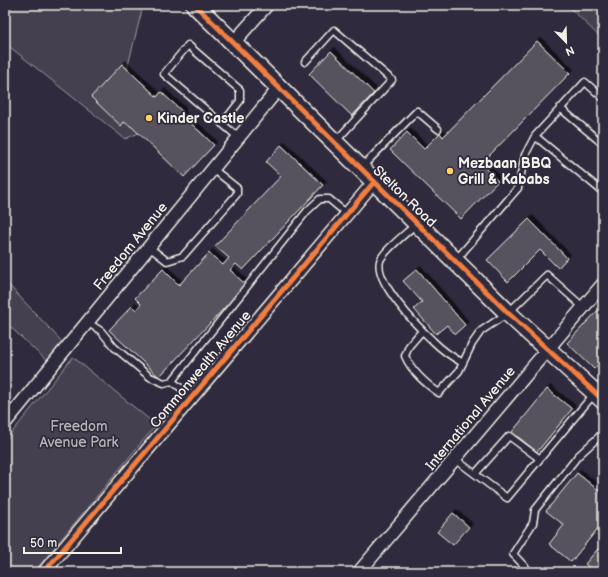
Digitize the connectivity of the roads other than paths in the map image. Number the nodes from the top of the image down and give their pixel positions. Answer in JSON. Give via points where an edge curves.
{"nodes":[{"id":1,"x":195,"y":5,"type":"edge"},
{"id":2,"x":267,"y":5,"type":"edge"},
{"id":3,"x":233,"y":43,"type":"junction"},
{"id":4,"x":305,"y":62,"type":"dead end"},
{"id":5,"x":279,"y":88,"type":"junction"},
{"id":6,"x":603,"y":98,"type":"edge"},
{"id":7,"x":560,"y":108,"type":"junction"},
{"id":8,"x":222,"y":124,"type":"junction"},
{"id":9,"x":438,"y":129,"type":"dead end"},
{"id":10,"x":535,"y":136,"type":"junction"},
{"id":11,"x":239,"y":138,"type":"junction"},
{"id":12,"x":334,"y":143,"type":"junction"},
{"id":13,"x":603,"y":144,"type":"edge"},
{"id":14,"x":213,"y":168,"type":"junction"},
{"id":15,"x":360,"y":168,"type":"junction"},
{"id":16,"x":374,"y":182,"type":"junction"},
{"id":17,"x":603,"y":192,"type":"edge"},
{"id":18,"x":347,"y":214,"type":"junction"},
{"id":19,"x":416,"y":224,"type":"junction"},
{"id":20,"x":149,"y":247,"type":"junction"},
{"id":21,"x":455,"y":261,"type":"junction"},
{"id":22,"x":603,"y":284,"type":"edge"},
{"id":23,"x":583,"y":307,"type":"junction"},
{"id":24,"x":508,"y":314,"type":"junction"},
{"id":25,"x":88,"y":322,"type":"junction"},
{"id":26,"x":422,"y":331,"type":"junction"},
{"id":27,"x":547,"y":350,"type":"junction"},
{"id":28,"x":463,"y":363,"type":"junction"},
{"id":29,"x":172,"y":381,"type":"junction"},
{"id":30,"x":599,"y":396,"type":"edge"},
{"id":31,"x":192,"y":397,"type":"junction"},
{"id":32,"x":5,"y":423,"type":"edge"},
{"id":33,"x":603,"y":433,"type":"edge"},
{"id":34,"x":540,"y":458,"type":"junction"},
{"id":35,"x":455,"y":459,"type":"junction"},
{"id":36,"x":476,"y":474,"type":"junction"},
{"id":37,"x":44,"y":572,"type":"edge"},
{"id":38,"x":359,"y":572,"type":"edge"},
{"id":39,"x":530,"y":572,"type":"edge"}],
"edges":[{"from":1,"to":3,"type":"main road","name":"Stelton Road"},
{"from":2,"to":3,"type":"street"},
{"from":3,"to":5,"type":"main road","name":"Stelton Road"},
{"from":4,"to":12,"type":"lane","via":[[334,30],[392,80]]},
{"from":5,"to":11,"type":"street","name":"Freedom Avenue"},
{"from":5,"to":12,"type":"main road","name":"Stelton Road"},
{"from":6,"to":7,"type":"lane","via":[[585,82]]},
{"from":7,"to":10,"type":"lane"},
{"from":7,"to":13,"type":"lane"},
{"from":8,"to":8,"type":"lane","via":[[164,74],[188,45],[240,90],[240,101]]},
{"from":8,"to":11,"type":"lane"},
{"from":9,"to":15,"type":"lane","via":[[417,111]]},
{"from":10,"to":17,"type":"lane"},
{"from":10,"to":21,"type":"lane","via":[[525,155],[518,188]]},
{"from":11,"to":14,"type":"street","name":"Freedom Avenue"},
{"from":12,"to":15,"type":"main road","name":"Stelton Road"},
{"from":14,"to":20,"type":"street","name":"Freedom Avenue"},
{"from":14,"to":20,"type":"lane","via":[[237,188],[237,194],[183,256],[167,260]]},
{"from":15,"to":16,"type":"main road","name":"Stelton Road"},
{"from":16,"to":18,"type":"street","name":"Commonwealth Avenue"},
{"from":16,"to":19,"type":"main road","name":"Stelton Road"},
{"from":18,"to":29,"type":"lane","via":[[329,199],[320,200],[307,212]]},
{"from":18,"to":31,"type":"street","name":"Commonwealth Avenue"},
{"from":19,"to":21,"type":"main road","name":"Stelton Road"},
{"from":19,"to":26,"type":"lane","via":[[380,260],[379,271],[392,296]]},
{"from":20,"to":25,"type":"street","name":"Freedom Avenue"},
{"from":21,"to":24,"type":"main road","name":"Stelton Road"},
{"from":22,"to":23,"type":"street","name":"International Avenue"},
{"from":23,"to":24,"type":"lane","via":[[547,275]]},
{"from":23,"to":27,"type":"street","name":"International Avenue"},
{"from":24,"to":27,"type":"main road","name":"Stelton Road"},
{"from":24,"to":28,"type":"lane","via":[[481,331]]},
{"from":25,"to":29,"type":"lane","via":[[150,377],[164,383]]},
{"from":25,"to":32,"type":"street","name":"Freedom Avenue"},
{"from":26,"to":28,"type":"lane","via":[[434,343]]},
{"from":26,"to":28,"type":"lane","via":[[404,356],[409,366],[439,394]]},
{"from":27,"to":30,"type":"main road","name":"Stelton Road"},
{"from":27,"to":35,"type":"street","name":"International Avenue"},
{"from":29,"to":31,"type":"lane"},
{"from":30,"to":34,"type":"lane"},
{"from":31,"to":37,"type":"street","name":"Commonwealth Avenue"},
{"from":33,"to":39,"type":"lane","via":[[589,449],[578,456],[535,510],[533,523],[513,554]]},
{"from":34,"to":36,"type":"lane","via":[[509,436]]},
{"from":34,"to":36,"type":"lane","via":[[507,498]]},
{"from":35,"to":36,"type":"lane"},
{"from":35,"to":38,"type":"street","name":"International Avenue"}]}
